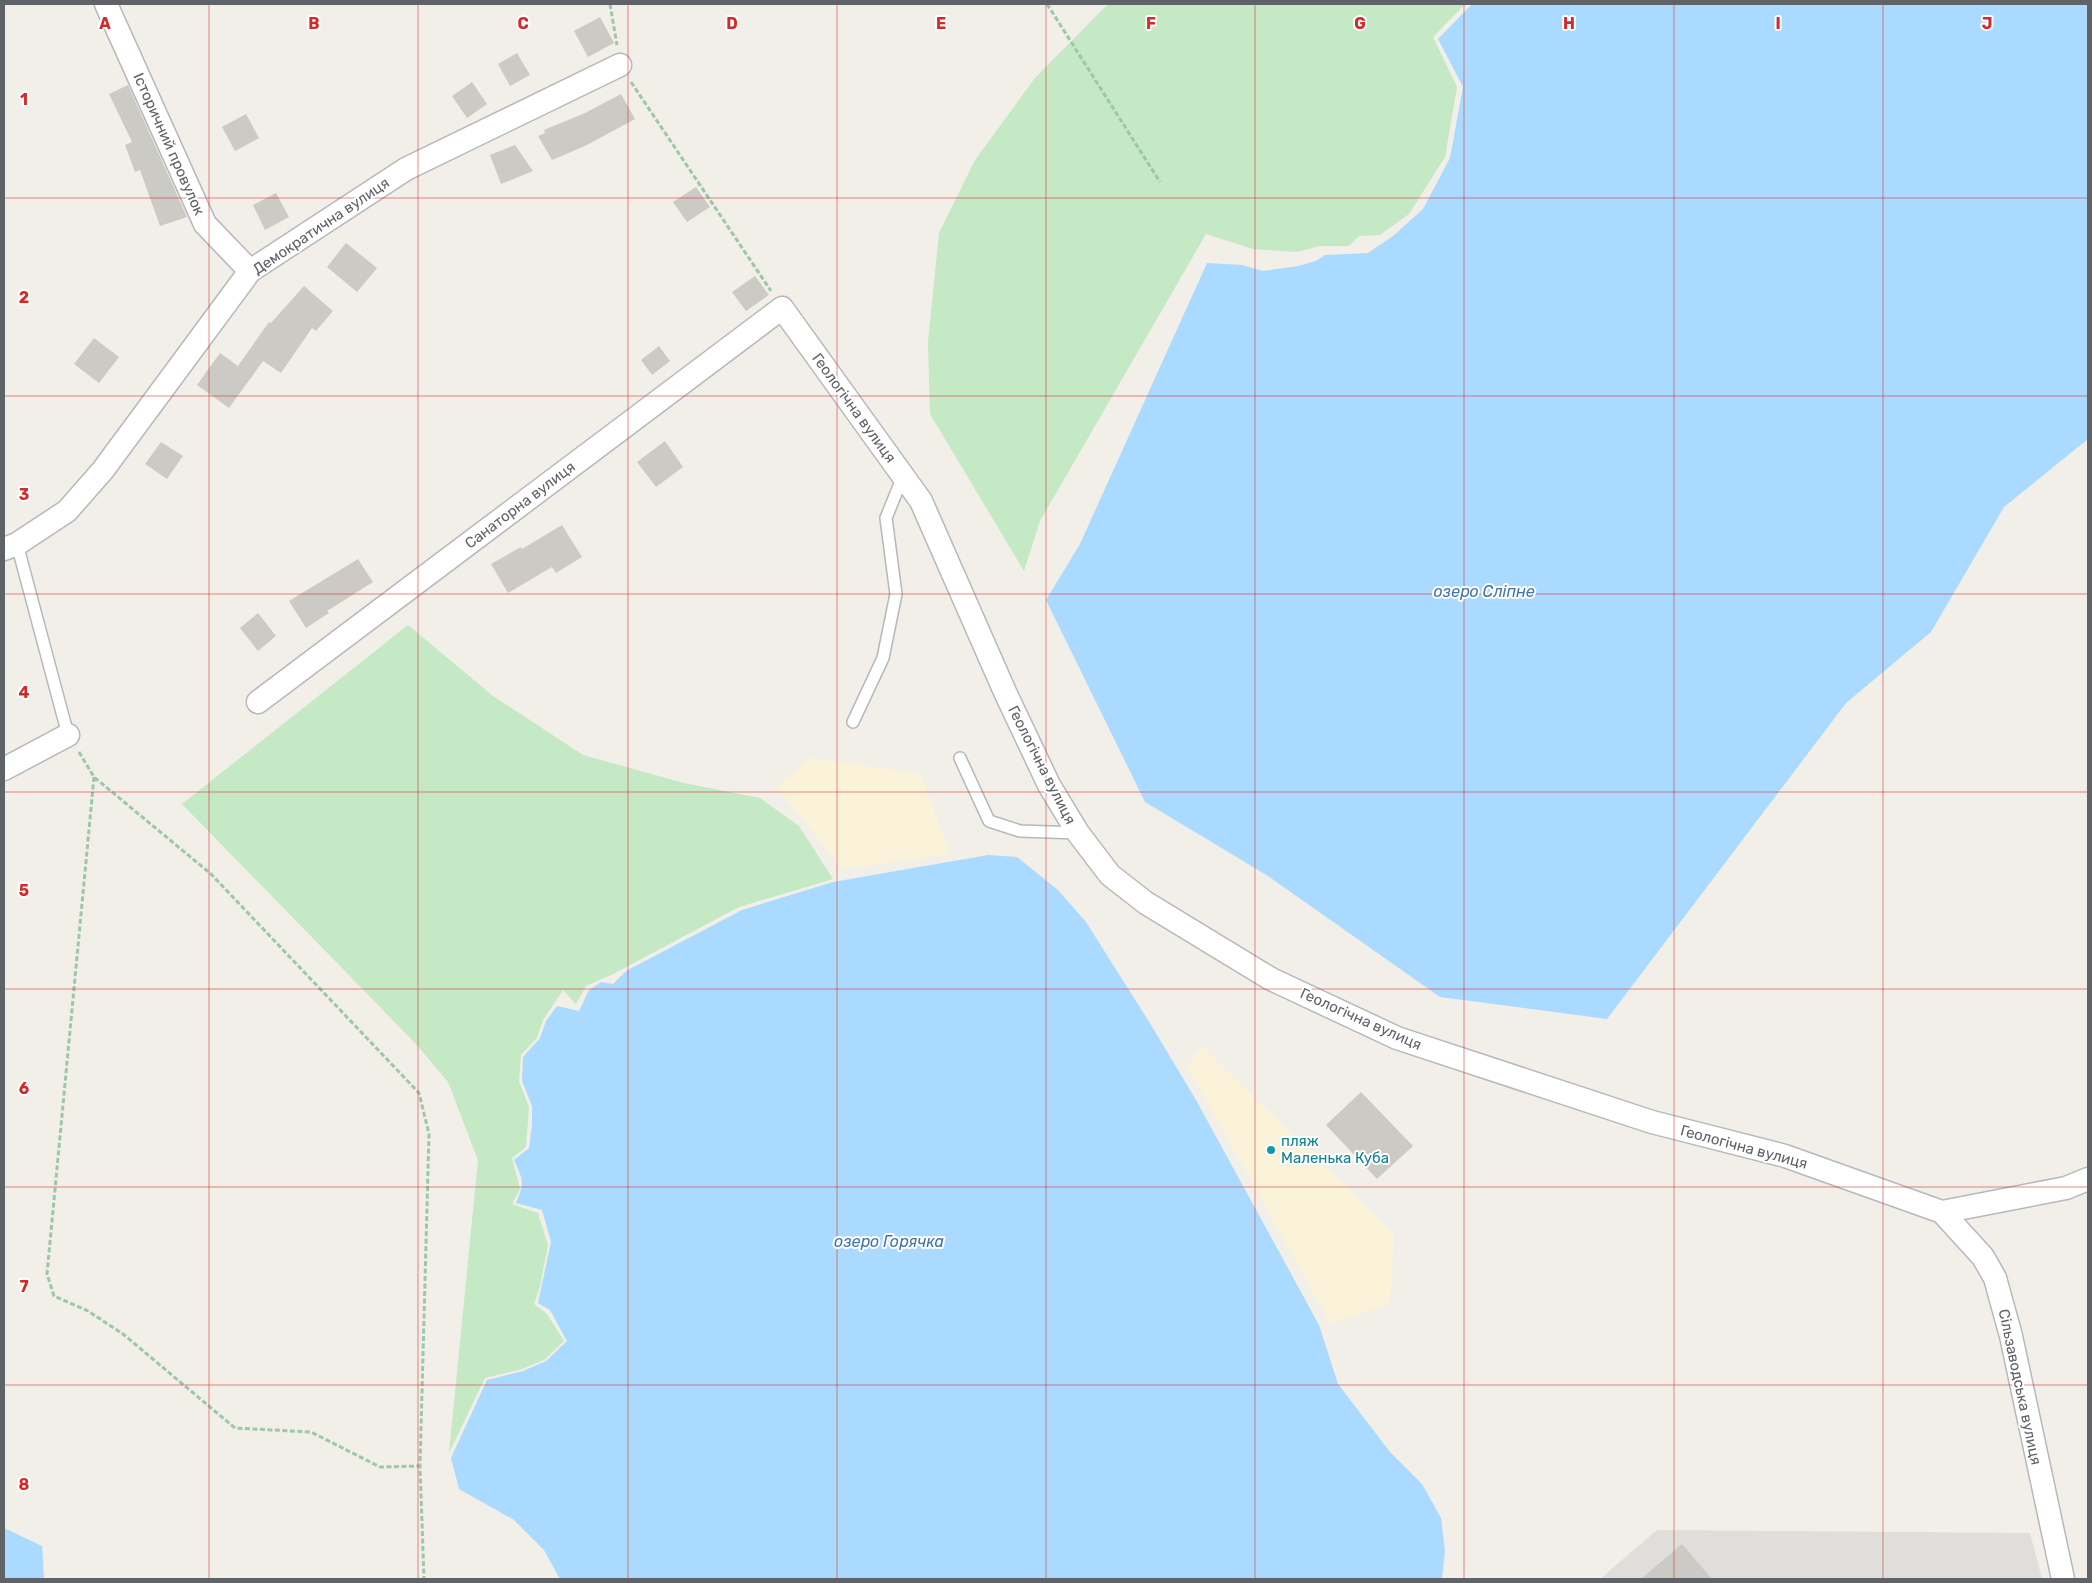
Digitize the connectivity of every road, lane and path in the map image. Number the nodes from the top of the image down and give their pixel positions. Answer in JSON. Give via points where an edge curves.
{"nodes":[{"id":1,"x":106,"y":4,"type":"edge"},
{"id":2,"x":610,"y":4,"type":"edge"},
{"id":3,"x":1047,"y":4,"type":"edge"},
{"id":4,"x":620,"y":65,"type":"junction"},
{"id":5,"x":1160,"y":182,"type":"dead end"},
{"id":6,"x":250,"y":271,"type":"junction"},
{"id":7,"x":782,"y":308,"type":"junction"},
{"id":8,"x":903,"y":475,"type":"junction"},
{"id":9,"x":10,"y":547,"type":"edge"},
{"id":10,"x":258,"y":702,"type":"dead end"},
{"id":11,"x":854,"y":722,"type":"dead end"},
{"id":12,"x":68,"y":735,"type":"junction"},
{"id":13,"x":960,"y":758,"type":"dead end"},
{"id":14,"x":4,"y":769,"type":"edge"},
{"id":15,"x":94,"y":778,"type":"junction"},
{"id":16,"x":1078,"y":833,"type":"junction"},
{"id":17,"x":2088,"y":1179,"type":"edge"},
{"id":18,"x":1942,"y":1212,"type":"junction"},
{"id":19,"x":420,"y":1466,"type":"junction"},
{"id":20,"x":424,"y":1579,"type":"edge"},
{"id":21,"x":2063,"y":1579,"type":"edge"}],
"edges":[{"from":1,"to":6,"type":"street","name":"Історичний провулок","via":[[205,224]]},
{"from":2,"to":4,"type":"path"},
{"from":3,"to":5,"type":"path"},
{"from":4,"to":6,"type":"street","name":"Демократична вулиця","via":[[406,169]]},
{"from":4,"to":7,"type":"path"},
{"from":6,"to":9,"type":"street","name":"Демократична вулиця","via":[[103,470],[66,511]]},
{"from":7,"to":8,"type":"street","name":"Геологічна вулиця"},
{"from":7,"to":10,"type":"street","name":"Санаторна вулиця"},
{"from":8,"to":11,"type":"lane","via":[[886,518],[896,594],[883,658]]},
{"from":8,"to":16,"type":"street","name":"Геологічна вулиця","via":[[921,501],[1049,785]]},
{"from":9,"to":12,"type":"lane"},
{"from":12,"to":14,"type":"street"},
{"from":12,"to":15,"type":"path"},
{"from":13,"to":16,"type":"lane","via":[[989,821],[1020,831]]},
{"from":15,"to":19,"type":"path","via":[[211,874],[419,1093],[429,1134]]},
{"from":15,"to":19,"type":"path","via":[[47,1274],[54,1296],[88,1311],[123,1334],[235,1428],[311,1432],[380,1467]]},
{"from":16,"to":18,"type":"street","name":"Геологічна вулиця","via":[[1110,875],[1188,930],[1271,979],[1397,1038],[1652,1122],[1785,1156]]},
{"from":17,"to":18,"type":"street","via":[[2066,1188]]},
{"from":18,"to":21,"type":"street","name":"Сільзаводська вулиця","via":[[1983,1257],[1995,1278]]},
{"from":19,"to":20,"type":"path"}]}
